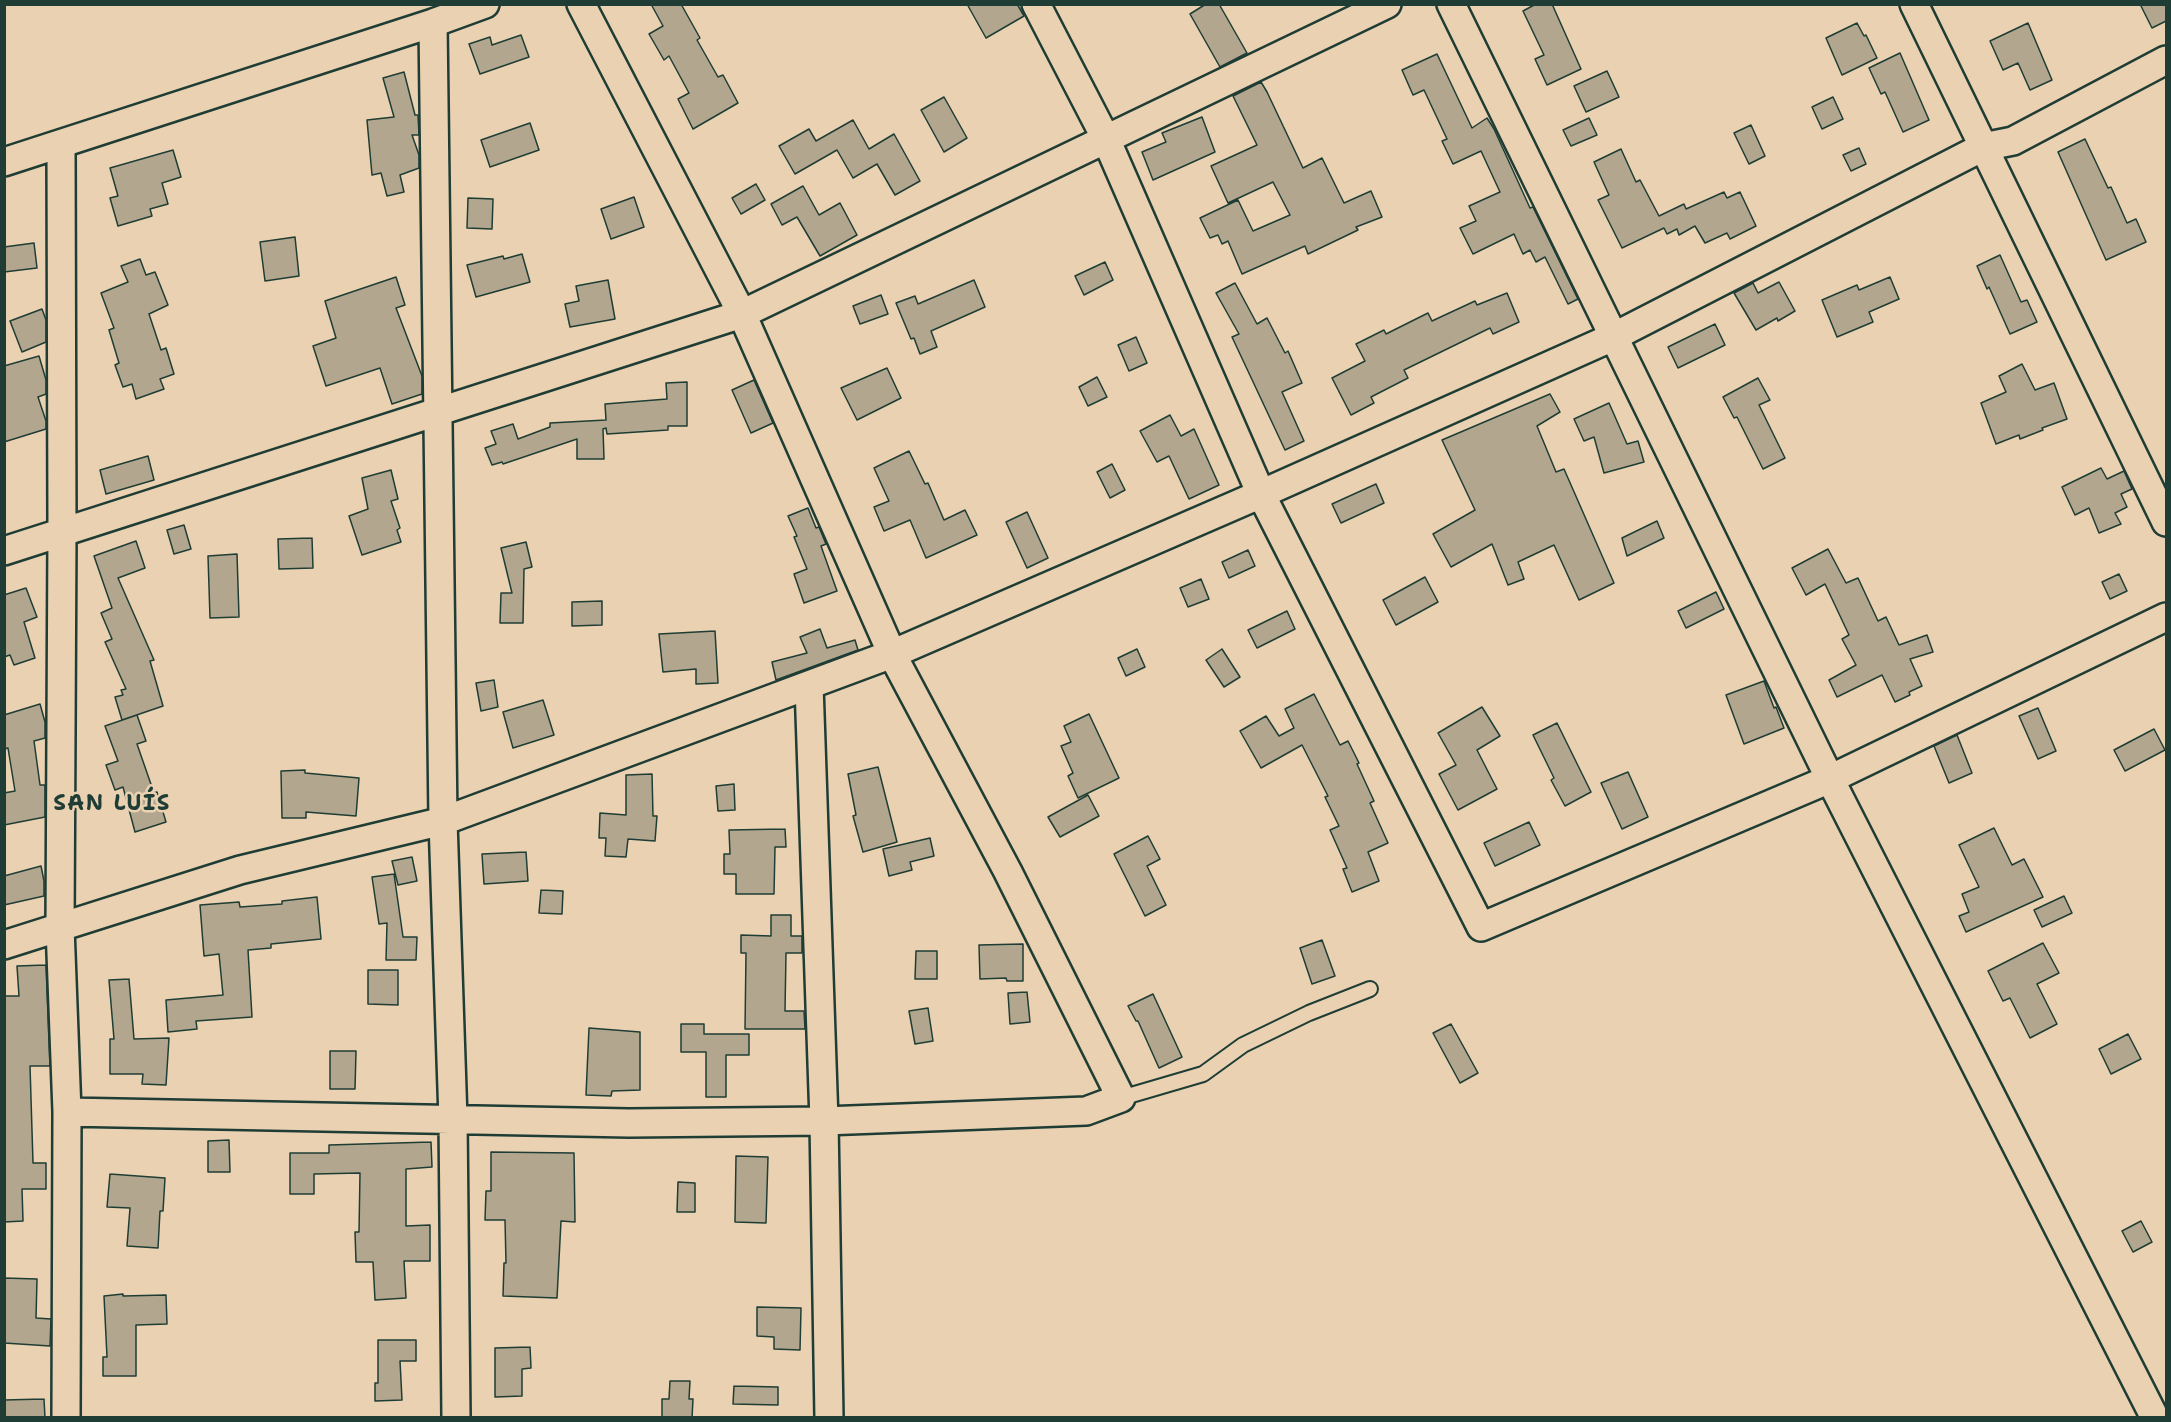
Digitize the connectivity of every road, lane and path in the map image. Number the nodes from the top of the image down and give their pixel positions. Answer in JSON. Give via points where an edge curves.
{"nodes":[{"id":1,"x":484,"y":4,"type":"edge"},
{"id":2,"x":581,"y":4,"type":"edge"},
{"id":3,"x":1036,"y":4,"type":"edge"},
{"id":4,"x":1387,"y":4,"type":"edge"},
{"id":5,"x":1451,"y":4,"type":"edge"},
{"id":6,"x":1914,"y":4,"type":"edge"},
{"id":7,"x":433,"y":23,"type":"junction"},
{"id":8,"x":2166,"y":60,"type":"edge"},
{"id":9,"x":1106,"y":139,"type":"junction"},
{"id":10,"x":61,"y":145,"type":"junction"},
{"id":11,"x":1983,"y":147,"type":"junction"},
{"id":12,"x":4,"y":162,"type":"edge"},
{"id":13,"x":742,"y":314,"type":"junction"},
{"id":14,"x":1613,"y":337,"type":"junction"},
{"id":15,"x":438,"y":412,"type":"junction"},
{"id":16,"x":1261,"y":494,"type":"junction"},
{"id":17,"x":2166,"y":522,"type":"edge"},
{"id":18,"x":62,"y":532,"type":"junction"},
{"id":19,"x":4,"y":551,"type":"edge"},
{"id":20,"x":2166,"y":617,"type":"edge"},
{"id":21,"x":892,"y":654,"type":"junction"},
{"id":22,"x":808,"y":685,"type":"junction"},
{"id":23,"x":1830,"y":779,"type":"junction"},
{"id":24,"x":443,"y":821,"type":"junction"},
{"id":25,"x":60,"y":927,"type":"junction"},
{"id":26,"x":4,"y":945,"type":"edge"},
{"id":27,"x":1370,"y":989,"type":"dead end"},
{"id":28,"x":1121,"y":1098,"type":"junction"},
{"id":29,"x":67,"y":1112,"type":"junction"},
{"id":30,"x":453,"y":1119,"type":"junction"},
{"id":31,"x":824,"y":1121,"type":"junction"},
{"id":32,"x":66,"y":1418,"type":"edge"},
{"id":33,"x":456,"y":1418,"type":"edge"},
{"id":34,"x":829,"y":1418,"type":"edge"},
{"id":35,"x":2155,"y":1418,"type":"edge"}],
"edges":[{"from":1,"to":7,"type":"street"},
{"from":2,"to":13,"type":"street"},
{"from":3,"to":9,"type":"street"},
{"from":4,"to":9,"type":"street"},
{"from":5,"to":14,"type":"street"},
{"from":6,"to":11,"type":"street"},
{"from":7,"to":10,"type":"street"},
{"from":7,"to":15,"type":"street"},
{"from":8,"to":11,"type":"street","via":[[2013,141]]},
{"from":9,"to":13,"type":"street"},
{"from":9,"to":16,"type":"street"},
{"from":10,"to":12,"type":"street"},
{"from":10,"to":18,"type":"street"},
{"from":11,"to":14,"type":"street"},
{"from":11,"to":17,"type":"street"},
{"from":13,"to":15,"type":"street"},
{"from":13,"to":21,"type":"street"},
{"from":14,"to":16,"type":"street"},
{"from":14,"to":23,"type":"street"},
{"from":15,"to":18,"type":"street"},
{"from":15,"to":24,"type":"street"},
{"from":16,"to":21,"type":"street"},
{"from":16,"to":23,"type":"street","via":[[1481,927]]},
{"from":18,"to":19,"type":"street"},
{"from":18,"to":25,"type":"street"},
{"from":20,"to":23,"type":"street"},
{"from":21,"to":22,"type":"street"},
{"from":21,"to":28,"type":"street","via":[[1008,872]]},
{"from":22,"to":24,"type":"street"},
{"from":22,"to":31,"type":"street"},
{"from":23,"to":35,"type":"street"},
{"from":24,"to":25,"type":"street","via":[[240,870]]},
{"from":24,"to":30,"type":"street"},
{"from":25,"to":26,"type":"street"},
{"from":25,"to":29,"type":"street"},
{"from":27,"to":28,"type":"lane","via":[[1309,1013],[1243,1046],[1203,1074]]},
{"from":28,"to":31,"type":"street","via":[[1086,1111]]},
{"from":29,"to":30,"type":"street"},
{"from":29,"to":32,"type":"street"},
{"from":30,"to":31,"type":"street","via":[[629,1123]]},
{"from":30,"to":33,"type":"street"},
{"from":31,"to":34,"type":"street"}]}
